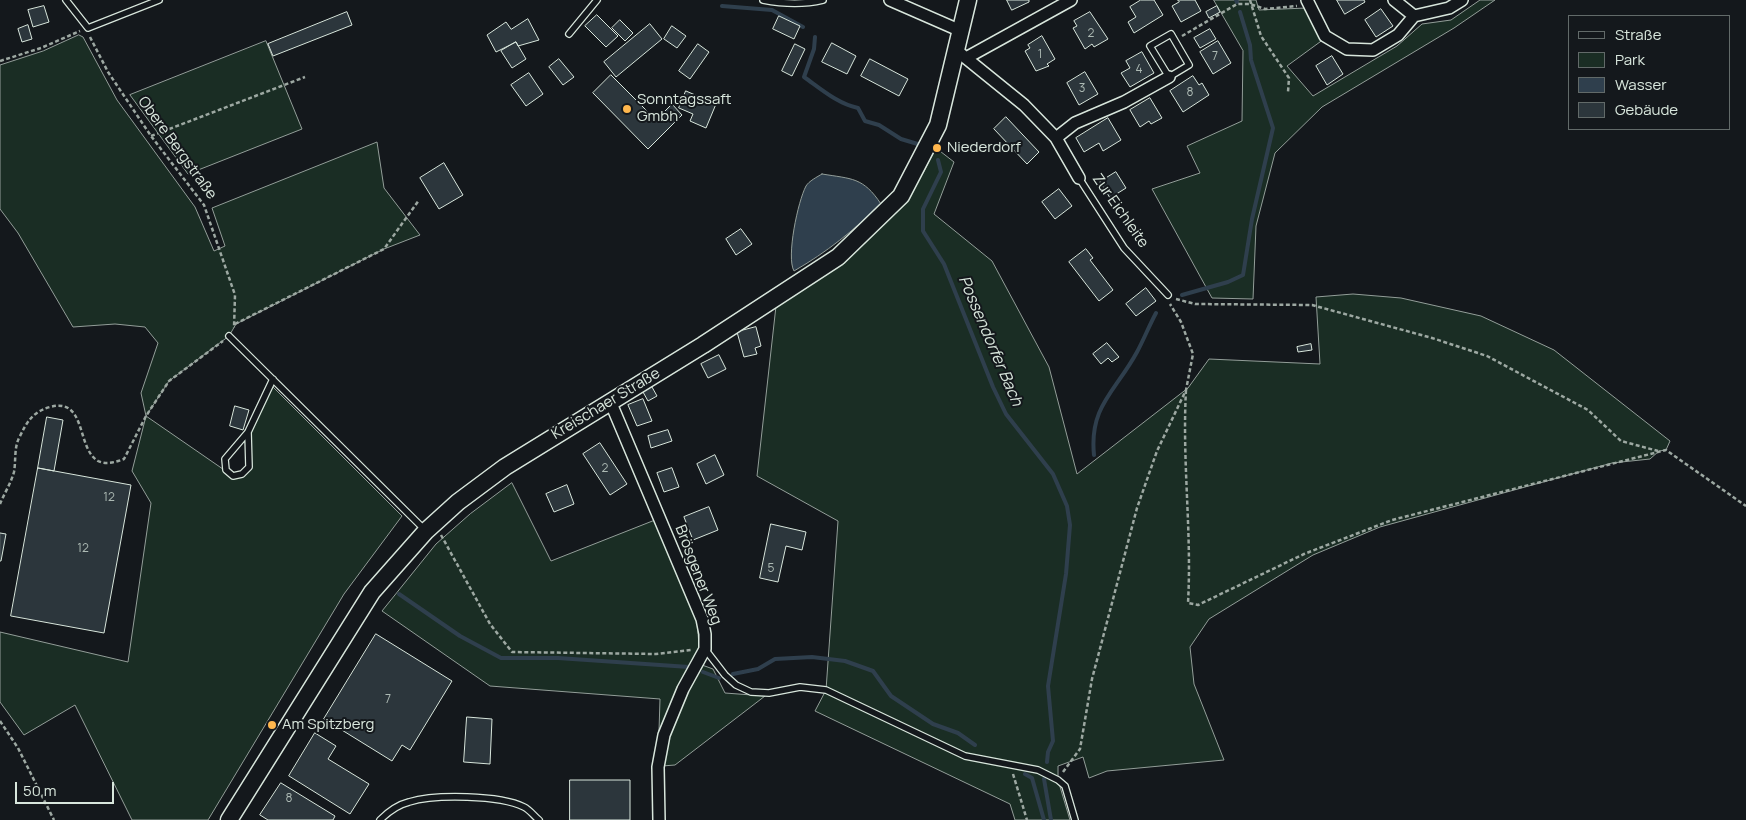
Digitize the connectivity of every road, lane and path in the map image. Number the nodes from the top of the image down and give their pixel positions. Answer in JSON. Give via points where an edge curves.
{"nodes":[{"id":1,"x":66,"y":0,"type":"edge"},
{"id":2,"x":159,"y":0,"type":"edge"},
{"id":3,"x":598,"y":0,"type":"edge"},
{"id":4,"x":762,"y":0,"type":"edge"},
{"id":5,"x":823,"y":0,"type":"edge"},
{"id":6,"x":890,"y":0,"type":"edge"},
{"id":7,"x":968,"y":0,"type":"edge"},
{"id":8,"x":1071,"y":0,"type":"edge"},
{"id":9,"x":1394,"y":0,"type":"edge"},
{"id":10,"x":1462,"y":0,"type":"edge"},
{"id":11,"x":1250,"y":2,"type":"edge"},
{"id":12,"x":1308,"y":2,"type":"edge"},
{"id":13,"x":1414,"y":16,"type":"junction"},
{"id":14,"x":88,"y":28,"type":"junction"},
{"id":15,"x":960,"y":31,"type":"junction"},
{"id":16,"x":569,"y":34,"type":"dead end"},
{"id":17,"x":1174,"y":40,"type":"junction"},
{"id":18,"x":962,"y":54,"type":"junction"},
{"id":19,"x":0,"y":62,"type":"edge"},
{"id":20,"x":305,"y":77,"type":"dead end"},
{"id":21,"x":1169,"y":77,"type":"junction"},
{"id":22,"x":1288,"y":92,"type":"dead end"},
{"id":23,"x":151,"y":136,"type":"junction"},
{"id":24,"x":1056,"y":138,"type":"junction"},
{"id":25,"x":1079,"y":178,"type":"joint"},
{"id":26,"x":419,"y":200,"type":"dead end"},
{"id":27,"x":1168,"y":295,"type":"junction"},
{"id":28,"x":229,"y":336,"type":"joint"},
{"id":29,"x":273,"y":379,"type":"junction"},
{"id":30,"x":1186,"y":390,"type":"junction"},
{"id":31,"x":610,"y":401,"type":"junction"},
{"id":32,"x":248,"y":432,"type":"junction"},
{"id":33,"x":1659,"y":451,"type":"junction"},
{"id":34,"x":0,"y":504,"type":"edge"},
{"id":35,"x":1746,"y":506,"type":"edge"},
{"id":36,"x":426,"y":531,"type":"junction"},
{"id":37,"x":705,"y":649,"type":"junction"},
{"id":38,"x":0,"y":720,"type":"edge"},
{"id":39,"x":0,"y":725,"type":"edge"},
{"id":40,"x":4,"y":726,"type":"junction"},
{"id":41,"x":1010,"y":765,"type":"junction"},
{"id":42,"x":1058,"y":780,"type":"junction"},
{"id":43,"x":233,"y":818,"type":"edge"},
{"id":44,"x":54,"y":820,"type":"edge"},
{"id":45,"x":380,"y":820,"type":"edge"},
{"id":46,"x":539,"y":820,"type":"edge"},
{"id":47,"x":659,"y":820,"type":"edge"},
{"id":48,"x":1027,"y":820,"type":"edge"},
{"id":49,"x":1075,"y":820,"type":"edge"}],
"edges":[{"from":1,"to":14,"type":"lane"},
{"from":2,"to":14,"type":"lane"},
{"from":3,"to":16,"type":"lane"},
{"from":4,"to":5,"type":"lane","via":[[788,5]]},
{"from":6,"to":15,"type":"street"},
{"from":7,"to":15,"type":"main road","name":"Kreischaer Straße"},
{"from":8,"to":18,"type":"street"},
{"from":9,"to":13,"type":"street"},
{"from":10,"to":13,"type":"street","via":[[1449,8]]},
{"from":11,"to":12,"type":"path","via":[[1265,9]]},
{"from":11,"to":17,"type":"path","via":[[1233,5]]},
{"from":11,"to":22,"type":"path","via":[[1261,36],[1286,70]]},
{"from":12,"to":13,"type":"street","via":[[1325,36],[1347,48],[1373,50],[1398,35]]},
{"from":14,"to":19,"type":"path"},
{"from":14,"to":23,"type":"path","name":"Obere Bergstraße","via":[[90,41],[108,72]]},
{"from":15,"to":18,"type":"main road","name":"Kreischaer Straße"},
{"from":17,"to":21,"type":"lane","via":[[1189,65]]},
{"from":17,"to":21,"type":"lane","via":[[1171,34],[1150,46]]},
{"from":18,"to":24,"type":"street","name":"Zur Eichleite","via":[[1024,105]]},
{"from":18,"to":31,"type":"main road","name":"Kreischaer Straße","via":[[938,125],[901,196],[838,257],[703,346]]},
{"from":20,"to":23,"type":"path"},
{"from":21,"to":24,"type":"street","via":[[1124,102],[1075,123]]},
{"from":23,"to":26,"type":"path","name":"Obere Bergstraße","via":[[204,205],[235,295],[236,324],[384,249]]},
{"from":24,"to":25,"type":"street","name":"Zur Eichleite"},
{"from":25,"to":27,"type":"lane","name":"Zur Eichleite","via":[[1124,248]]},
{"from":27,"to":30,"type":"path","via":[[1171,309],[1181,322],[1193,354]]},
{"from":27,"to":33,"type":"path","via":[[1180,302],[1195,304],[1312,305],[1432,338],[1487,356],[1588,410],[1621,441]]},
{"from":28,"to":29,"type":"lane"},
{"from":28,"to":34,"type":"path","via":[[169,381],[146,416],[124,460],[99,462],[77,418],[69,409],[59,404],[38,410],[29,419],[18,441],[14,473]]},
{"from":29,"to":32,"type":"lane"},
{"from":29,"to":36,"type":"lane"},
{"from":30,"to":33,"type":"path","via":[[1188,603],[1198,605],[1304,554],[1392,520]]},
{"from":30,"to":42,"type":"path","via":[[1157,451],[1137,508],[1092,679],[1080,749]]},
{"from":31,"to":36,"type":"main road","name":"Kreischaer Straße","via":[[505,467]]},
{"from":31,"to":37,"type":"street","name":"Brösgener Weg","via":[[702,619]]},
{"from":32,"to":32,"type":"lane","via":[[225,459],[226,470],[233,476],[242,474],[249,467]]},
{"from":33,"to":35,"type":"path","via":[[1666,450]]},
{"from":36,"to":37,"type":"path","via":[[438,530],[490,624],[512,652],[656,654]]},
{"from":36,"to":43,"type":"main road","name":"Kreischaer Straße","via":[[372,592]]},
{"from":37,"to":41,"type":"lane","via":[[725,675],[751,692],[769,693],[800,687],[826,690],[965,756]]},
{"from":37,"to":47,"type":"street","name":"Brösgener Weg","via":[[683,689],[664,735],[658,767]]},
{"from":38,"to":40,"type":"path"},
{"from":39,"to":40,"type":"path"},
{"from":40,"to":44,"type":"path"},
{"from":41,"to":42,"type":"lane","via":[[1038,770]]},
{"from":41,"to":48,"type":"path"},
{"from":42,"to":49,"type":"lane","via":[[1064,786]]},
{"from":45,"to":46,"type":"lane","via":[[390,810],[431,797],[512,802],[526,808]]}]}
